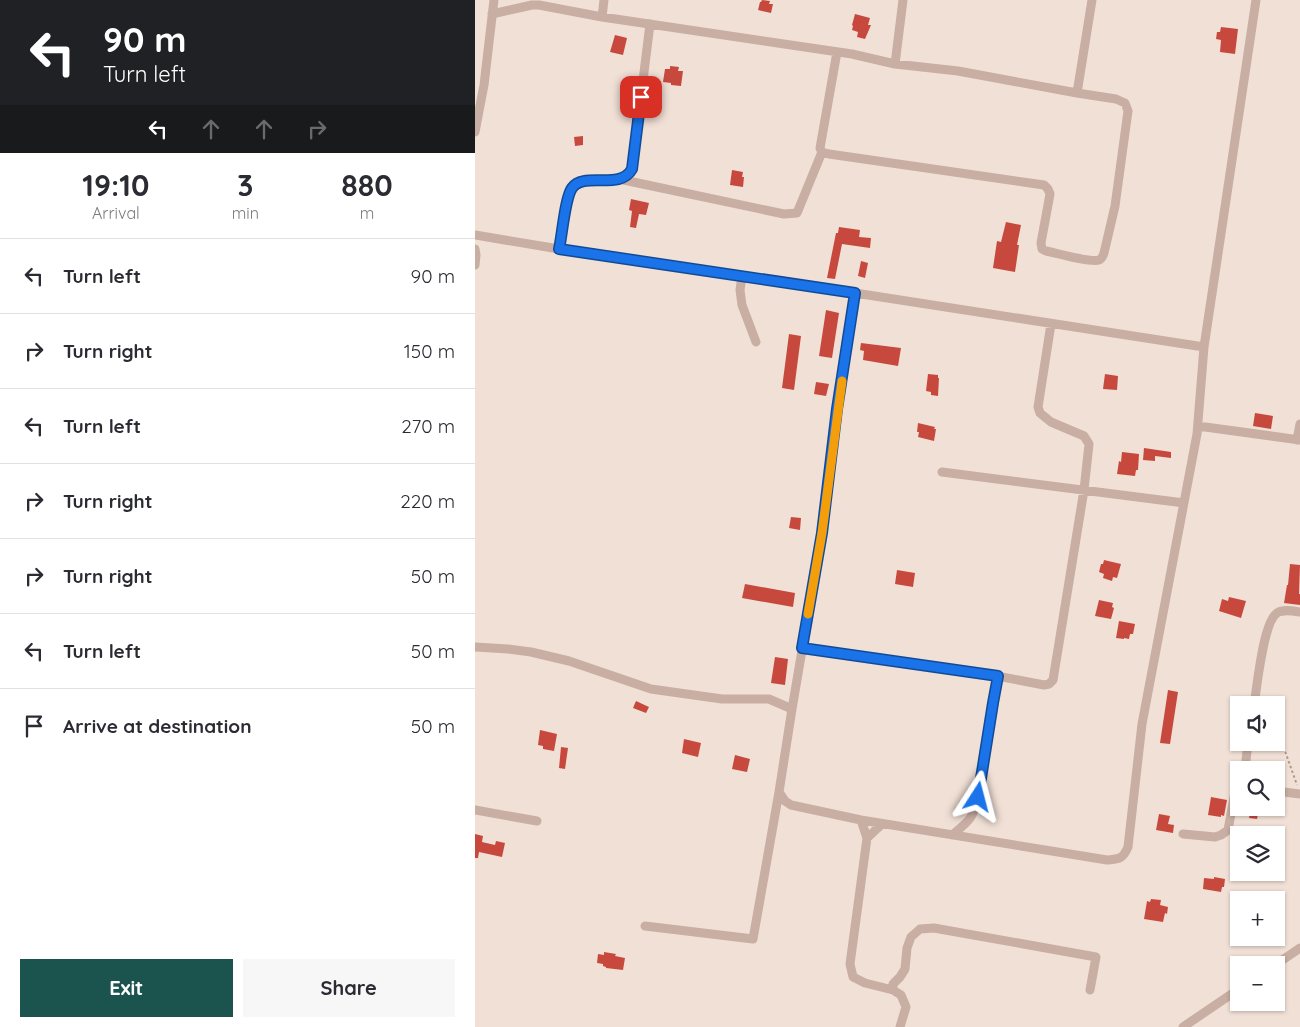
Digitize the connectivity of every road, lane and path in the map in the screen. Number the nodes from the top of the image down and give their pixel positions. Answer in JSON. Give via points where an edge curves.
{"nodes":[{"id":1,"x":494,"y":0,"type":"edge"},
{"id":2,"x":604,"y":0,"type":"edge"},
{"id":3,"x":903,"y":0,"type":"edge"},
{"id":4,"x":1092,"y":0,"type":"edge"},
{"id":5,"x":1257,"y":0,"type":"edge"},
{"id":6,"x":492,"y":14,"type":"junction"},
{"id":7,"x":602,"y":17,"type":"junction"},
{"id":8,"x":650,"y":24,"type":"junction"},
{"id":9,"x":837,"y":52,"type":"junction"},
{"id":10,"x":895,"y":64,"type":"junction"},
{"id":11,"x":1077,"y":93,"type":"junction"},
{"id":12,"x":475,"y":132,"type":"edge"},
{"id":13,"x":822,"y":152,"type":"junction"},
{"id":14,"x":619,"y":179,"type":"junction"},
{"id":15,"x":475,"y":235,"type":"edge"},
{"id":16,"x":475,"y":249,"type":"edge"},
{"id":17,"x":559,"y":249,"type":"junction"},
{"id":18,"x":475,"y":265,"type":"edge"},
{"id":19,"x":742,"y":276,"type":"junction"},
{"id":20,"x":855,"y":293,"type":"junction"},
{"id":21,"x":1051,"y":324,"type":"junction"},
{"id":22,"x":756,"y":342,"type":"dead end"},
{"id":23,"x":1204,"y":347,"type":"junction"},
{"id":24,"x":1300,"y":424,"type":"edge"},
{"id":25,"x":1198,"y":426,"type":"junction"},
{"id":26,"x":1299,"y":440,"type":"edge"},
{"id":27,"x":942,"y":472,"type":"dead end"},
{"id":28,"x":1084,"y":490,"type":"junction"},
{"id":29,"x":1184,"y":503,"type":"junction"},
{"id":30,"x":1300,"y":612,"type":"edge"},
{"id":31,"x":475,"y":647,"type":"edge"},
{"id":32,"x":802,"y":648,"type":"junction"},
{"id":33,"x":998,"y":676,"type":"junction"},
{"id":34,"x":1255,"y":696,"type":"edge"},
{"id":35,"x":792,"y":709,"type":"junction"},
{"id":36,"x":1285,"y":751,"type":"edge"},
{"id":37,"x":1299,"y":790,"type":"edge"},
{"id":38,"x":1285,"y":791,"type":"edge"},
{"id":39,"x":779,"y":792,"type":"junction"},
{"id":40,"x":475,"y":810,"type":"edge"},
{"id":41,"x":1231,"y":816,"type":"edge"},
{"id":42,"x":861,"y":820,"type":"junction"},
{"id":43,"x":537,"y":822,"type":"dead end"},
{"id":44,"x":883,"y":824,"type":"junction"},
{"id":45,"x":1183,"y":834,"type":"dead end"},
{"id":46,"x":952,"y":835,"type":"junction"},
{"id":47,"x":867,"y":838,"type":"junction"},
{"id":48,"x":645,"y":926,"type":"dead end"},
{"id":49,"x":1300,"y":948,"type":"edge"},
{"id":50,"x":1285,"y":958,"type":"edge"},
{"id":51,"x":893,"y":990,"type":"junction"},
{"id":52,"x":1090,"y":990,"type":"dead end"},
{"id":53,"x":1230,"y":995,"type":"edge"},
{"id":54,"x":900,"y":1027,"type":"edge"},
{"id":55,"x":1183,"y":1027,"type":"edge"}],
"edges":[{"from":1,"to":6,"type":"street"},
{"from":2,"to":7,"type":"street"},
{"from":3,"to":10,"type":"street"},
{"from":4,"to":11,"type":"street"},
{"from":5,"to":23,"type":"street"},
{"from":6,"to":7,"type":"street","via":[[539,4]]},
{"from":6,"to":12,"type":"street"},
{"from":7,"to":8,"type":"street"},
{"from":8,"to":9,"type":"street"},
{"from":8,"to":14,"type":"street","via":[[632,169]]},
{"from":9,"to":10,"type":"street"},
{"from":9,"to":13,"type":"street","via":[[820,148]]},
{"from":10,"to":11,"type":"street","via":[[958,71]]},
{"from":11,"to":13,"type":"street","via":[[1117,99],[1125,103],[1128,111],[1115,206],[1105,253],[1099,260],[1042,248],[1050,194],[1043,185]]},
{"from":13,"to":14,"type":"street","via":[[797,213],[784,214]]},
{"from":14,"to":17,"type":"street","via":[[583,181],[573,186],[568,195]]},
{"from":15,"to":17,"type":"street"},
{"from":16,"to":18,"type":"street"},
{"from":17,"to":19,"type":"street"},
{"from":19,"to":20,"type":"street"},
{"from":19,"to":22,"type":"street","via":[[742,305]]},
{"from":20,"to":21,"type":"street"},
{"from":20,"to":32,"type":"street","via":[[822,533]]},
{"from":21,"to":23,"type":"street"},
{"from":21,"to":28,"type":"street","via":[[1038,407],[1051,422],[1088,440]]},
{"from":23,"to":25,"type":"street"},
{"from":24,"to":26,"type":"street"},
{"from":25,"to":26,"type":"street"},
{"from":25,"to":29,"type":"street"},
{"from":27,"to":28,"type":"street"},
{"from":28,"to":29,"type":"street"},
{"from":28,"to":33,"type":"street","via":[[1053,680],[1044,685]]},
{"from":29,"to":46,"type":"street","via":[[1142,724],[1125,855],[1107,860]]},
{"from":30,"to":34,"type":"street","via":[[1288,610],[1273,617],[1264,643]]},
{"from":31,"to":35,"type":"street","via":[[531,652],[651,688],[722,699],[769,700]]},
{"from":32,"to":33,"type":"street"},
{"from":32,"to":35,"type":"street"},
{"from":33,"to":46,"type":"street","via":[[974,812],[970,820]]},
{"from":35,"to":39,"type":"street"},
{"from":36,"to":37,"type":"path"},
{"from":37,"to":38,"type":"street"},
{"from":39,"to":42,"type":"street","via":[[791,805]]},
{"from":39,"to":48,"type":"street","via":[[753,939]]},
{"from":40,"to":43,"type":"street"},
{"from":41,"to":45,"type":"street","via":[[1228,830],[1221,835]]},
{"from":42,"to":44,"type":"street"},
{"from":42,"to":47,"type":"street"},
{"from":44,"to":46,"type":"street"},
{"from":44,"to":47,"type":"street"},
{"from":47,"to":51,"type":"street","via":[[851,971],[853,977],[865,983]]},
{"from":49,"to":50,"type":"street"},
{"from":51,"to":52,"type":"street","via":[[893,984],[905,969],[911,937],[920,929],[935,928],[1096,957]]},
{"from":51,"to":54,"type":"street","via":[[901,995],[906,1007]]},
{"from":53,"to":55,"type":"street"}]}
